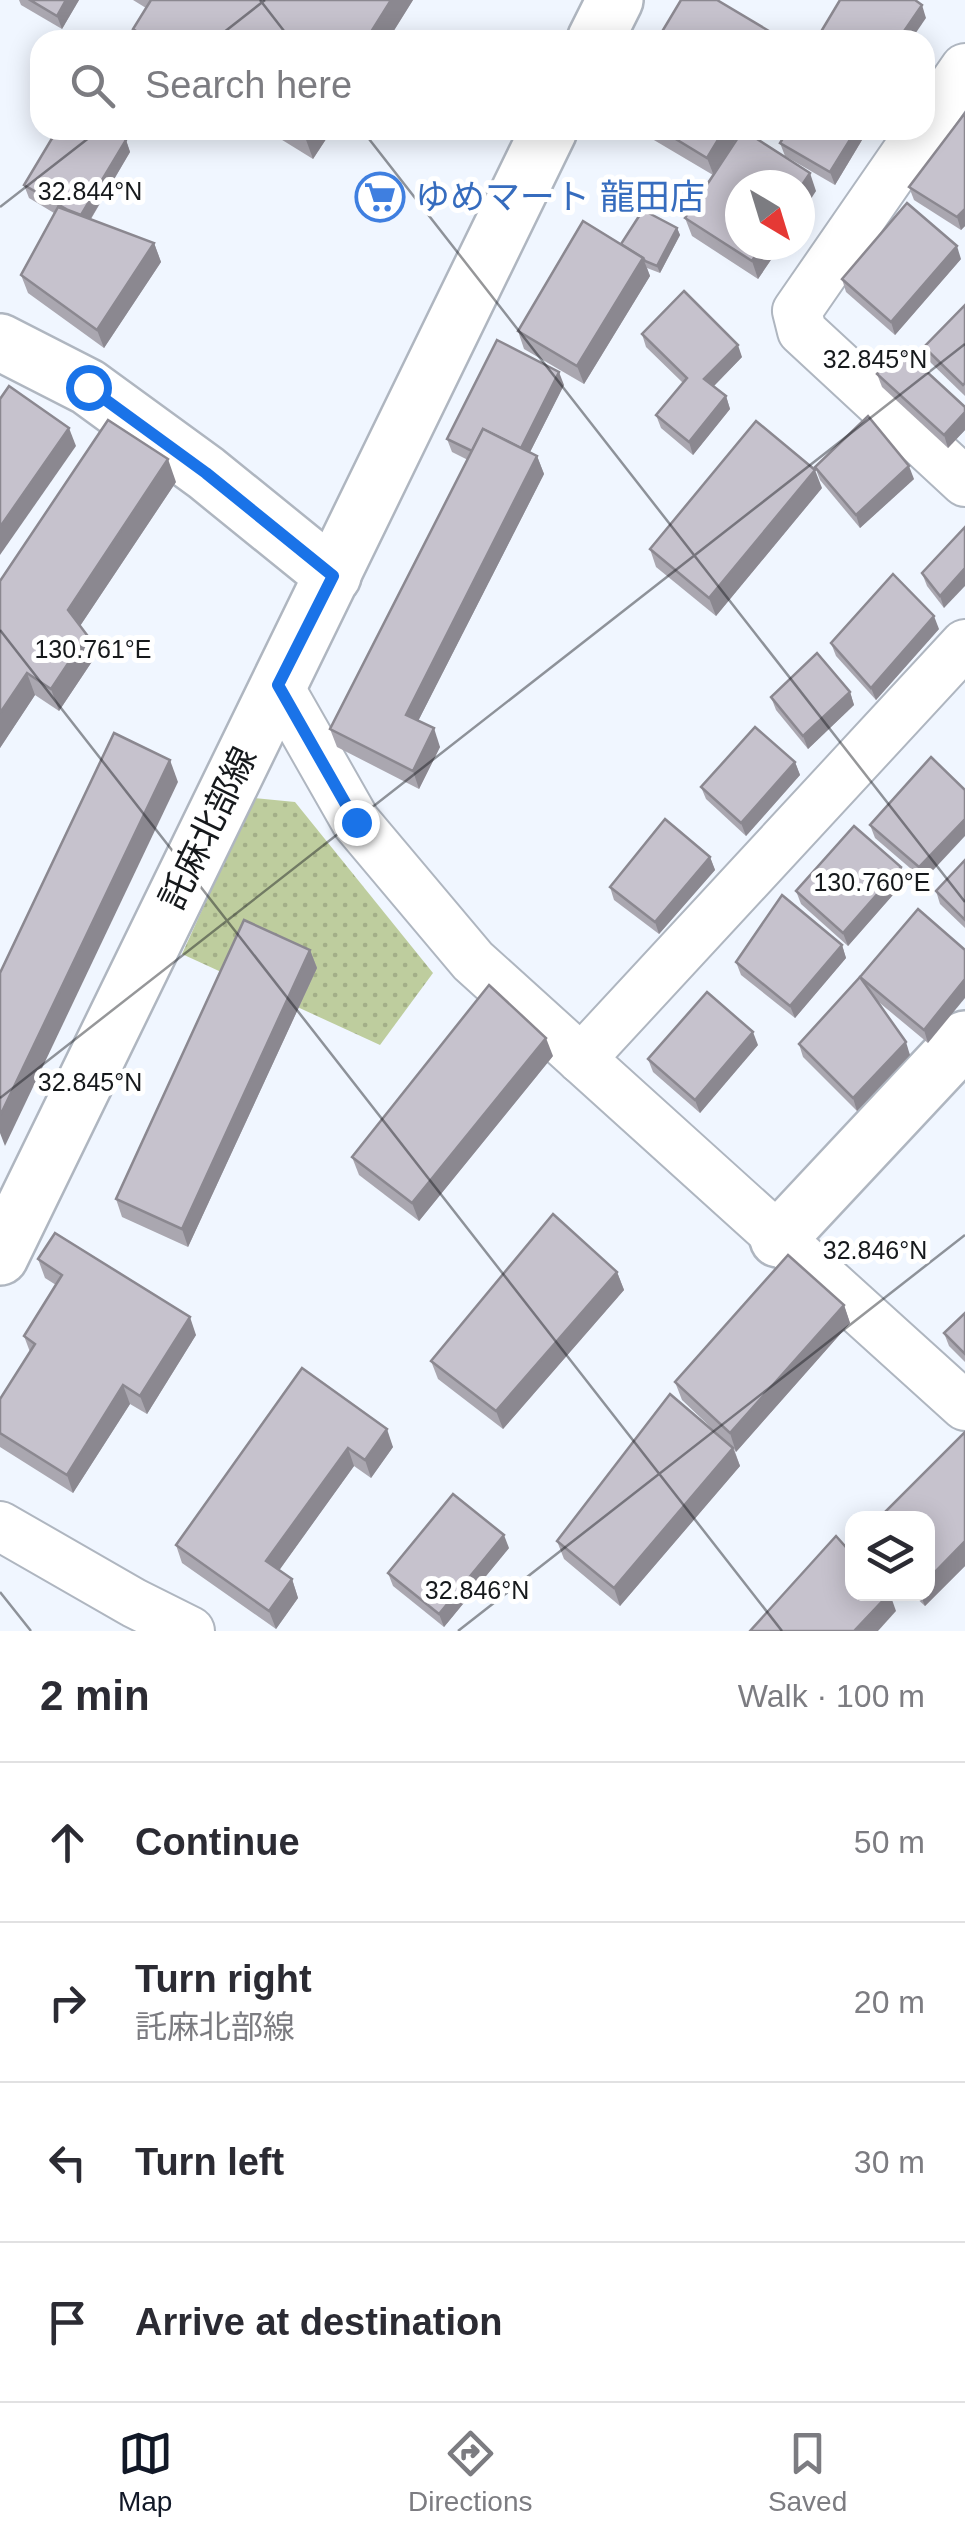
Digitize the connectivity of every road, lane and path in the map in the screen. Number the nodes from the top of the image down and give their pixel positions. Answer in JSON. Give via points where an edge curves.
{"nodes":[{"id":1,"x":615,"y":0,"type":"edge"},
{"id":2,"x":600,"y":30,"type":"edge"},
{"id":3,"x":965,"y":69,"type":"edge"},
{"id":4,"x":935,"y":112,"type":"edge"},
{"id":5,"x":545,"y":140,"type":"edge"},
{"id":6,"x":916,"y":140,"type":"edge"},
{"id":7,"x":0,"y":342,"type":"edge"},
{"id":8,"x":965,"y":482,"type":"edge"},
{"id":9,"x":333,"y":576,"type":"junction"},
{"id":10,"x":965,"y":644,"type":"edge"},
{"id":11,"x":278,"y":685,"type":"junction"},
{"id":12,"x":965,"y":1039,"type":"edge"},
{"id":13,"x":581,"y":1059,"type":"junction"},
{"id":14,"x":778,"y":1239,"type":"junction"},
{"id":15,"x":0,"y":1257,"type":"edge"},
{"id":16,"x":965,"y":1406,"type":"edge"},
{"id":17,"x":0,"y":1526,"type":"edge"},
{"id":18,"x":190,"y":1631,"type":"edge"}],
"edges":[{"from":1,"to":2,"type":"main road"},
{"from":3,"to":4,"type":"street"},
{"from":5,"to":9,"type":"main road","name":"託麻北部線"},
{"from":6,"to":8,"type":"street","via":[[797,312],[802,330]]},
{"from":7,"to":9,"type":"main road","via":[[88,387]]},
{"from":9,"to":11,"type":"main road","name":"託麻北部線"},
{"from":10,"to":13,"type":"street"},
{"from":11,"to":13,"type":"street","via":[[356,822],[474,961]]},
{"from":11,"to":15,"type":"main road","name":"託麻北部線"},
{"from":12,"to":14,"type":"main road"},
{"from":13,"to":14,"type":"street"},
{"from":14,"to":16,"type":"street"},
{"from":17,"to":18,"type":"street"}]}
